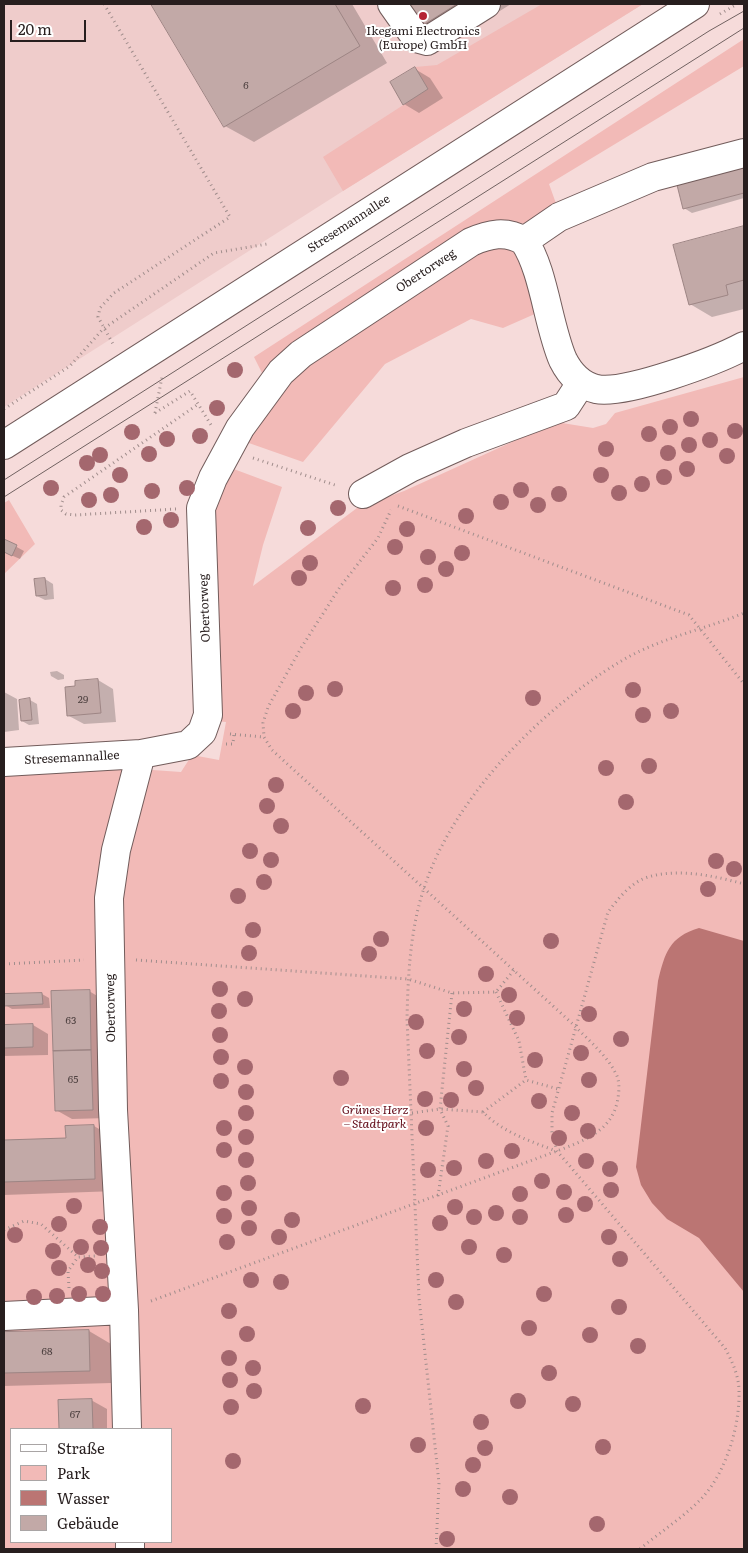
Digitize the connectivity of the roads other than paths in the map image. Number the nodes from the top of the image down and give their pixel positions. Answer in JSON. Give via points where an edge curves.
{"nodes":[{"id":1,"x":392,"y":4,"type":"edge"},
{"id":2,"x":486,"y":4,"type":"edge"},
{"id":3,"x":695,"y":4,"type":"edge"},
{"id":4,"x":744,"y":153,"type":"edge"},
{"id":5,"x":524,"y":241,"type":"junction"},
{"id":6,"x":744,"y":346,"type":"edge"},
{"id":7,"x":581,"y":383,"type":"junction"},
{"id":8,"x":4,"y":445,"type":"edge"},
{"id":9,"x":363,"y":494,"type":"road end"},
{"id":10,"x":141,"y":754,"type":"junction"},
{"id":11,"x":4,"y":762,"type":"edge"},
{"id":12,"x":124,"y":1310,"type":"junction"},
{"id":13,"x":4,"y":1316,"type":"edge"},
{"id":14,"x":127,"y":1428,"type":"edge"}],
"edges":[{"from":1,"to":2,"type":"street","via":[[416,38],[427,41]]},
{"from":3,"to":8,"type":"street","name":"Stresemannallee"},
{"from":4,"to":5,"type":"street","via":[[653,177],[560,217]]},
{"from":5,"to":7,"type":"street","via":[[533,258],[563,360]]},
{"from":5,"to":10,"type":"street","name":"Obertorweg","via":[[517,236],[501,234],[471,242],[301,354],[267,389],[228,450],[201,508],[208,715],[202,732],[188,745]]},
{"from":6,"to":7,"type":"street","via":[[703,364],[628,387],[610,390]]},
{"from":7,"to":9,"type":"street","via":[[566,406],[466,443]]},
{"from":10,"to":11,"type":"street","name":"Stresemannallee"},
{"from":10,"to":12,"type":"street","name":"Obertorweg","via":[[108,898],[113,1110]]},
{"from":12,"to":13,"type":"street"},
{"from":12,"to":14,"type":"street","name":"Obertorweg"}]}
